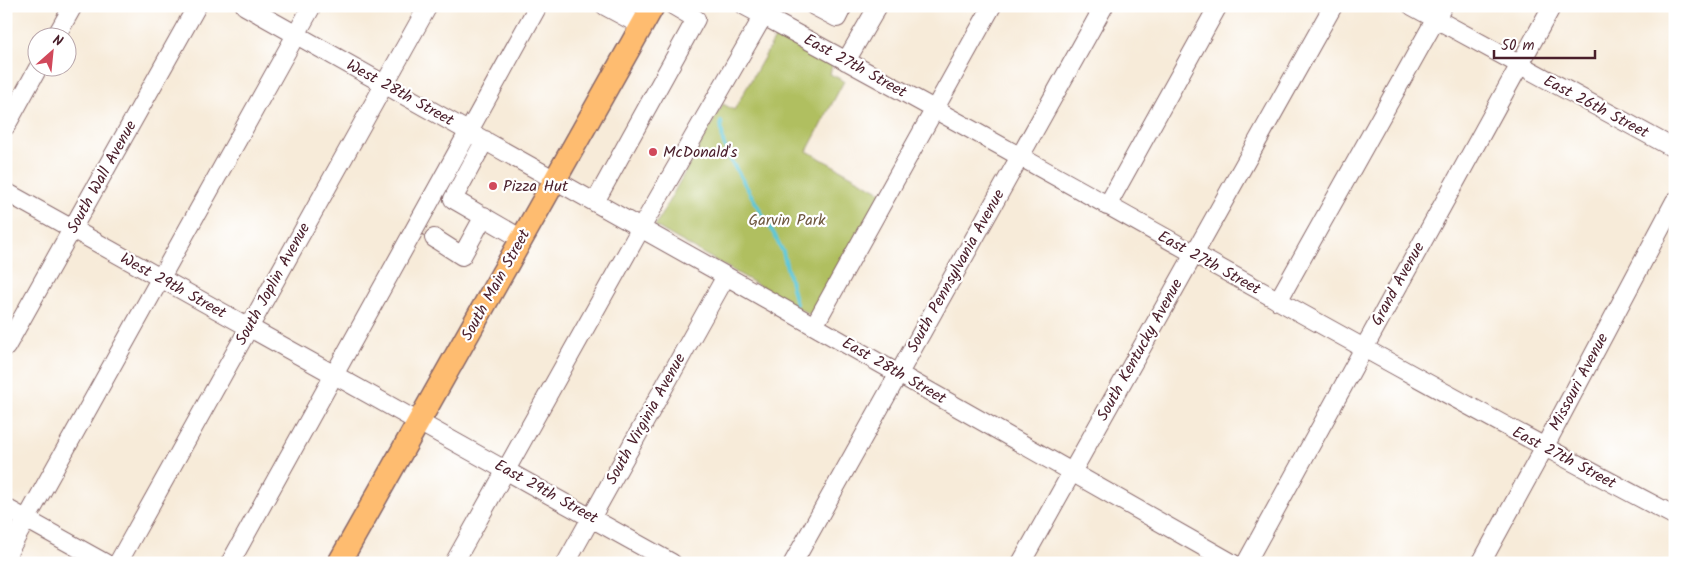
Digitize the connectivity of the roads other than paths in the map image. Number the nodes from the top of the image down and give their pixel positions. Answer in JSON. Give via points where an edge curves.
{"nodes":[{"id":1,"x":73,"y":6,"type":"edge"},
{"id":2,"x":197,"y":6,"type":"edge"},
{"id":3,"x":245,"y":6,"type":"edge"},
{"id":4,"x":312,"y":6,"type":"edge"},
{"id":5,"x":428,"y":6,"type":"edge"},
{"id":6,"x":538,"y":6,"type":"edge"},
{"id":7,"x":653,"y":6,"type":"edge"},
{"id":8,"x":674,"y":6,"type":"edge"},
{"id":9,"x":745,"y":6,"type":"edge"},
{"id":10,"x":814,"y":6,"type":"edge"},
{"id":11,"x":844,"y":6,"type":"edge"},
{"id":12,"x":878,"y":6,"type":"edge"},
{"id":13,"x":992,"y":6,"type":"edge"},
{"id":14,"x":1104,"y":6,"type":"edge"},
{"id":15,"x":1218,"y":6,"type":"edge"},
{"id":16,"x":1333,"y":6,"type":"edge"},
{"id":17,"x":1412,"y":6,"type":"edge"},
{"id":18,"x":1552,"y":6,"type":"edge"},
{"id":19,"x":613,"y":8,"type":"edge"},
{"id":20,"x":766,"y":11,"type":"edge"},
{"id":21,"x":1440,"y":13,"type":"edge"},
{"id":22,"x":642,"y":26,"type":"junction"},
{"id":23,"x":61,"y":28,"type":"edge"},
{"id":24,"x":296,"y":35,"type":"junction"},
{"id":25,"x":846,"y":61,"type":"junction"},
{"id":26,"x":1519,"y":66,"type":"junction"},
{"id":27,"x":32,"y":78,"type":"edge"},
{"id":28,"x":384,"y":84,"type":"junction"},
{"id":29,"x":934,"y":109,"type":"junction"},
{"id":30,"x":6,"y":126,"type":"edge"},
{"id":31,"x":469,"y":132,"type":"junction"},
{"id":32,"x":484,"y":140,"type":"junction"},
{"id":33,"x":1675,"y":149,"type":"edge"},
{"id":34,"x":1020,"y":157,"type":"junction"},
{"id":35,"x":555,"y":180,"type":"junction"},
{"id":36,"x":6,"y":192,"type":"edge"},
{"id":37,"x":1675,"y":201,"type":"edge"},
{"id":38,"x":595,"y":202,"type":"junction"},
{"id":39,"x":1107,"y":206,"type":"junction"},
{"id":40,"x":484,"y":216,"type":"junction"},
{"id":41,"x":641,"y":228,"type":"junction"},
{"id":42,"x":72,"y":230,"type":"junction"},
{"id":43,"x":434,"y":238,"type":"dead end"},
{"id":44,"x":522,"y":239,"type":"junction"},
{"id":45,"x":1194,"y":254,"type":"junction"},
{"id":46,"x":726,"y":276,"type":"junction"},
{"id":47,"x":160,"y":279,"type":"junction"},
{"id":48,"x":1278,"y":301,"type":"junction"},
{"id":49,"x":814,"y":326,"type":"junction"},
{"id":50,"x":249,"y":328,"type":"junction"},
{"id":51,"x":6,"y":347,"type":"edge"},
{"id":52,"x":1363,"y":348,"type":"junction"},
{"id":53,"x":899,"y":374,"type":"junction"},
{"id":54,"x":334,"y":375,"type":"junction"},
{"id":55,"x":419,"y":422,"type":"junction"},
{"id":56,"x":1544,"y":448,"type":"junction"},
{"id":57,"x":506,"y":470,"type":"junction"},
{"id":58,"x":1072,"y":472,"type":"junction"},
{"id":59,"x":6,"y":508,"type":"edge"},
{"id":60,"x":1675,"y":516,"type":"edge"},
{"id":61,"x":592,"y":517,"type":"junction"},
{"id":62,"x":27,"y":519,"type":"junction"},
{"id":63,"x":6,"y":556,"type":"edge"},
{"id":64,"x":105,"y":563,"type":"edge"},
{"id":65,"x":118,"y":563,"type":"edge"},
{"id":66,"x":230,"y":563,"type":"edge"},
{"id":67,"x":339,"y":563,"type":"edge"},
{"id":68,"x":454,"y":563,"type":"edge"},
{"id":69,"x":566,"y":563,"type":"edge"},
{"id":70,"x":672,"y":563,"type":"edge"},
{"id":71,"x":793,"y":563,"type":"edge"},
{"id":72,"x":1022,"y":563,"type":"edge"},
{"id":73,"x":1232,"y":563,"type":"edge"},
{"id":74,"x":1246,"y":563,"type":"edge"},
{"id":75,"x":1481,"y":563,"type":"edge"}],
"edges":[{"from":1,"to":23,"type":"street"},
{"from":2,"to":42,"type":"street","name":"South Wall Avenue"},
{"from":3,"to":24,"type":"street","name":"West 28th Street"},
{"from":4,"to":24,"type":"street"},
{"from":5,"to":28,"type":"street","name":"South Joplin Avenue"},
{"from":6,"to":31,"type":"street"},
{"from":7,"to":22,"type":"main road","name":"South Main Street"},
{"from":8,"to":38,"type":"street","via":[[696,19]]},
{"from":9,"to":20,"type":"street","name":"East 27th Street"},
{"from":10,"to":11,"type":"street","via":[[836,18]]},
{"from":12,"to":25,"type":"street"},
{"from":13,"to":29,"type":"street"},
{"from":14,"to":34,"type":"street","name":"South Pennsylvania Avenue"},
{"from":15,"to":39,"type":"street"},
{"from":16,"to":45,"type":"street","name":"South Kentucky Avenue"},
{"from":17,"to":21,"type":"street","name":"East 26th Street"},
{"from":18,"to":26,"type":"street","name":"Grand Avenue"},
{"from":19,"to":22,"type":"street"},
{"from":20,"to":25,"type":"street","name":"East 27th Street"},
{"from":20,"to":41,"type":"street"},
{"from":21,"to":26,"type":"street","name":"East 26th Street"},
{"from":21,"to":48,"type":"street"},
{"from":22,"to":35,"type":"main road","name":"South Main Street"},
{"from":24,"to":28,"type":"street","name":"West 28th Street"},
{"from":24,"to":47,"type":"street"},
{"from":25,"to":29,"type":"street","name":"East 27th Street"},
{"from":26,"to":33,"type":"street","name":"East 26th Street"},
{"from":26,"to":52,"type":"street","name":"Grand Avenue"},
{"from":27,"to":30,"type":"street"},
{"from":28,"to":31,"type":"street","name":"West 28th Street"},
{"from":28,"to":50,"type":"street","name":"South Joplin Avenue"},
{"from":29,"to":34,"type":"street","name":"East 27th Street"},
{"from":29,"to":49,"type":"street"},
{"from":31,"to":32,"type":"street","name":"West 28th Street"},
{"from":31,"to":54,"type":"street"},
{"from":32,"to":35,"type":"street","name":"West 28th Street"},
{"from":32,"to":40,"type":"street","via":[[453,199]]},
{"from":34,"to":39,"type":"street","name":"East 27th Street"},
{"from":34,"to":53,"type":"street","name":"South Pennsylvania Avenue"},
{"from":35,"to":38,"type":"street","name":"East 28th Street"},
{"from":35,"to":44,"type":"main road","name":"South Main Street"},
{"from":36,"to":42,"type":"street","name":"West 29th Street"},
{"from":37,"to":56,"type":"street","name":"Missouri Avenue"},
{"from":38,"to":41,"type":"street","name":"East 28th Street"},
{"from":39,"to":45,"type":"street","name":"East 27th Street"},
{"from":40,"to":43,"type":"street","via":[[462,256]]},
{"from":40,"to":44,"type":"street"},
{"from":41,"to":46,"type":"street","name":"East 28th Street"},
{"from":41,"to":57,"type":"street"},
{"from":42,"to":47,"type":"street","name":"West 29th Street"},
{"from":42,"to":51,"type":"street","name":"South Wall Avenue"},
{"from":44,"to":55,"type":"main road","name":"South Main Street"},
{"from":45,"to":48,"type":"street","name":"East 27th Street"},
{"from":45,"to":58,"type":"street","name":"South Kentucky Avenue"},
{"from":46,"to":49,"type":"street","name":"East 28th Street"},
{"from":46,"to":61,"type":"street","name":"South Virginia Avenue"},
{"from":47,"to":50,"type":"street","name":"West 29th Street"},
{"from":47,"to":62,"type":"street"},
{"from":48,"to":52,"type":"street","name":"East 27th Street"},
{"from":49,"to":53,"type":"street","name":"East 28th Street"},
{"from":50,"to":54,"type":"street","name":"West 29th Street"},
{"from":50,"to":65,"type":"street","name":"South Joplin Avenue"},
{"from":52,"to":56,"type":"street","name":"East 27th Street"},
{"from":52,"to":74,"type":"street","name":"Grand Avenue"},
{"from":53,"to":58,"type":"street","name":"East 28th Street"},
{"from":53,"to":71,"type":"street","name":"South Pennsylvania Avenue"},
{"from":54,"to":55,"type":"street","name":"West 29th Street"},
{"from":54,"to":66,"type":"street"},
{"from":55,"to":57,"type":"street","name":"East 29th Street"},
{"from":55,"to":67,"type":"main road","name":"South Main Street"},
{"from":56,"to":60,"type":"street","name":"East 27th Street"},
{"from":56,"to":75,"type":"street","name":"Missouri Avenue"},
{"from":57,"to":61,"type":"street","name":"East 29th Street"},
{"from":57,"to":68,"type":"street"},
{"from":58,"to":72,"type":"street","name":"South Kentucky Avenue"},
{"from":58,"to":73,"type":"street","name":"East 28th Street"},
{"from":59,"to":62,"type":"street"},
{"from":61,"to":69,"type":"street","name":"South Virginia Avenue"},
{"from":61,"to":70,"type":"street","name":"East 29th Street"},
{"from":62,"to":63,"type":"street"},
{"from":62,"to":64,"type":"street"}]}
